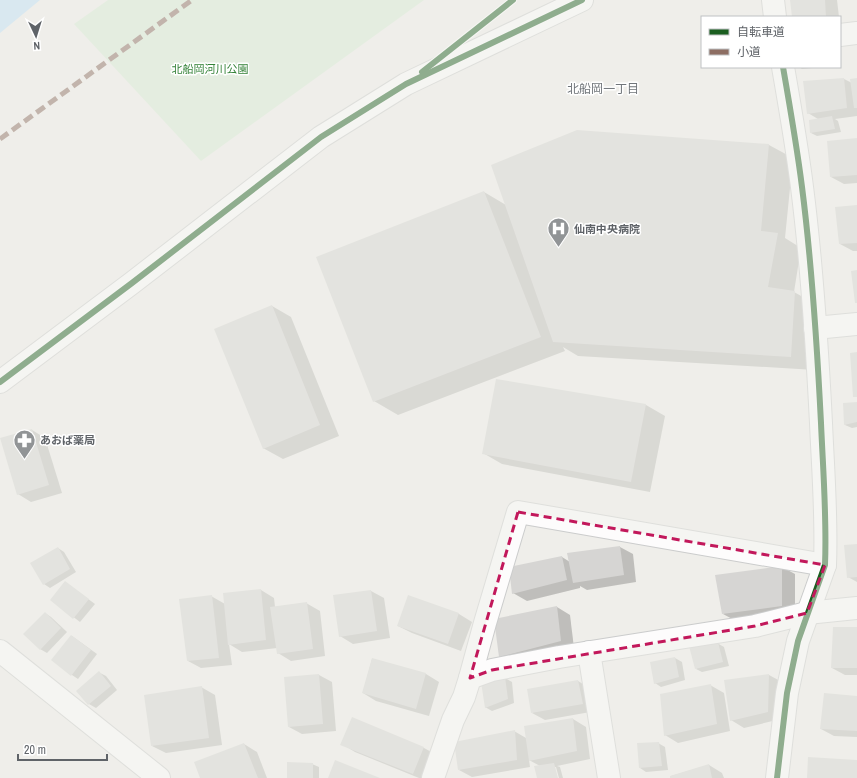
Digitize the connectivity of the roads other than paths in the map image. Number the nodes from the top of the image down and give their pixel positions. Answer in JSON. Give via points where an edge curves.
{"nodes":[{"id":1,"x":582,"y":0,"type":"edge"},
{"id":2,"x":773,"y":0,"type":"edge"},
{"id":3,"x":776,"y":16,"type":"edge"},
{"id":4,"x":857,"y":33,"type":"edge"},
{"id":5,"x":841,"y":35,"type":"edge"},
{"id":6,"x":783,"y":68,"type":"edge"},
{"id":7,"x":857,"y":324,"type":"edge"},
{"id":8,"x":815,"y":328,"type":"junction"},
{"id":9,"x":0,"y":382,"type":"edge"},
{"id":10,"x":825,"y":565,"type":"junction"},
{"id":11,"x":857,"y":608,"type":"edge"},
{"id":12,"x":807,"y":614,"type":"junction"},
{"id":13,"x":0,"y":650,"type":"edge"},
{"id":14,"x":589,"y":652,"type":"junction"},
{"id":15,"x":470,"y":678,"type":"junction"},
{"id":16,"x":160,"y":778,"type":"edge"},
{"id":17,"x":433,"y":778,"type":"edge"},
{"id":18,"x":609,"y":778,"type":"edge"},
{"id":19,"x":777,"y":778,"type":"edge"}],
"edges":[{"from":1,"to":9,"type":"street","via":[[406,84],[321,137]]},
{"from":2,"to":3,"type":"street"},
{"from":4,"to":5,"type":"street"},
{"from":6,"to":8,"type":"street","via":[[802,186]]},
{"from":7,"to":8,"type":"street"},
{"from":8,"to":10,"type":"street"},
{"from":10,"to":12,"type":"street"},
{"from":10,"to":15,"type":"street","via":[[518,512]]},
{"from":11,"to":12,"type":"street"},
{"from":12,"to":14,"type":"street","via":[[755,626]]},
{"from":12,"to":19,"type":"street","via":[[798,641],[787,693]]},
{"from":13,"to":16,"type":"street"},
{"from":14,"to":15,"type":"street","via":[[492,670]]},
{"from":14,"to":18,"type":"street"},
{"from":15,"to":17,"type":"street"}]}
